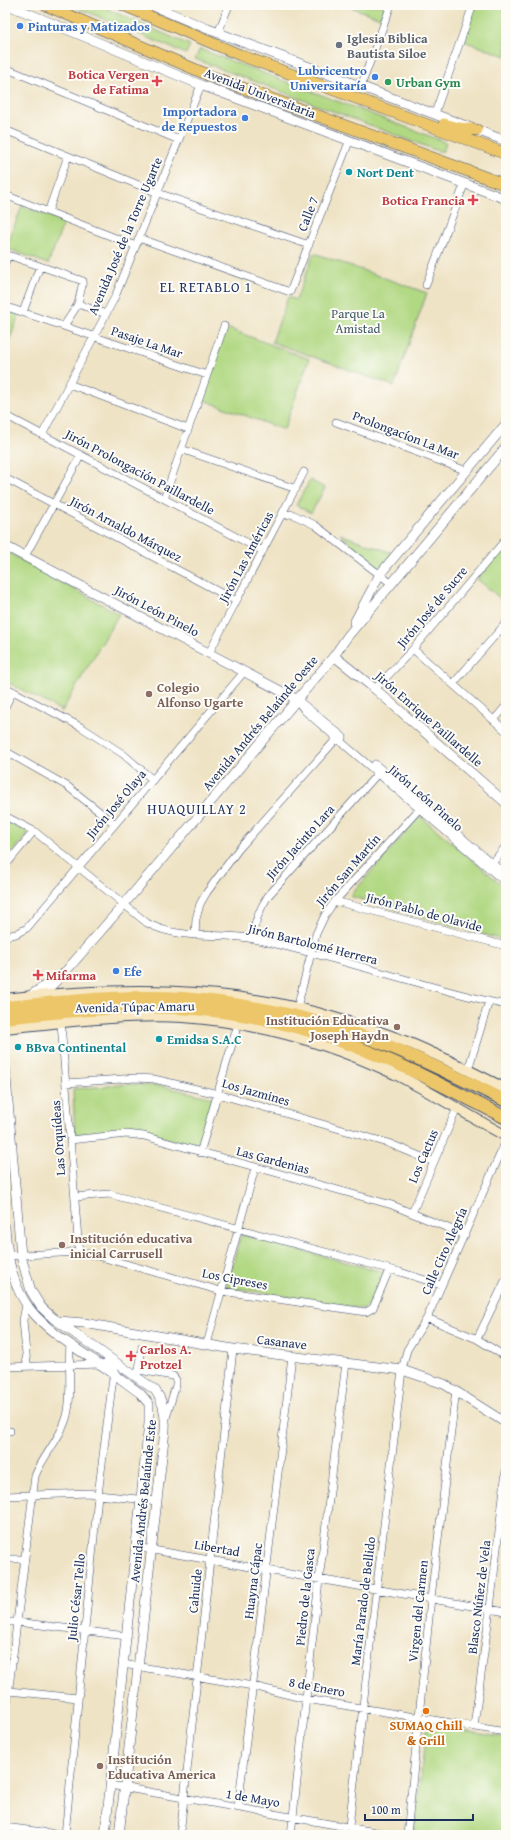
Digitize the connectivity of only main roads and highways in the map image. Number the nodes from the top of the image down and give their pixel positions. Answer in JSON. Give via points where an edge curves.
{"nodes":[{"id":1,"x":45,"y":5,"type":"edge"},
{"id":2,"x":123,"y":5,"type":"edge"},
{"id":3,"x":412,"y":119,"type":"junction"},
{"id":4,"x":477,"y":130,"type":"road end"},
{"id":5,"x":506,"y":154,"type":"edge"},
{"id":6,"x":475,"y":174,"type":"junction"},
{"id":7,"x":506,"y":186,"type":"edge"},
{"id":8,"x":506,"y":193,"type":"edge"},
{"id":9,"x":31,"y":1000,"type":"junction"},
{"id":10,"x":7,"y":1012,"type":"edge"},
{"id":11,"x":5,"y":1028,"type":"edge"},
{"id":12,"x":506,"y":1089,"type":"edge"},
{"id":13,"x":506,"y":1101,"type":"edge"},
{"id":14,"x":506,"y":1118,"type":"edge"},
{"id":15,"x":506,"y":1136,"type":"edge"}],
"edges":[{"from":1,"to":6,"type":"main road","name":"Avenida Universitaria","via":[[213,77]]},
{"from":2,"to":3,"type":"main road","via":[[240,55]]},
{"from":3,"to":4,"type":"main road","via":[[425,119]]},
{"from":3,"to":5,"type":"main road"},
{"from":6,"to":7,"type":"main road","name":"Avenida Universitaria"},
{"from":6,"to":8,"type":"main road"},
{"from":9,"to":10,"type":"highway","name":"Avenida Túpac Amaru"},
{"from":9,"to":12,"type":"main road","name":"Avenida Túpac Amaru","via":[[44,994],[178,991],[237,997],[297,1008],[354,1024],[431,1052]]},
{"from":9,"to":13,"type":"highway","name":"Avenida Túpac Amaru","via":[[182,998],[273,1012],[333,1027],[390,1046]]},
{"from":10,"to":14,"type":"highway","name":"Avenida Túpac Amaru","via":[[177,1008],[231,1014],[276,1023],[323,1035],[374,1054]]},
{"from":11,"to":15,"type":"main road","name":"Avenida Túpac Amaru","via":[[121,1018],[182,1017],[238,1024],[288,1035],[344,1053],[395,1075]]}]}
